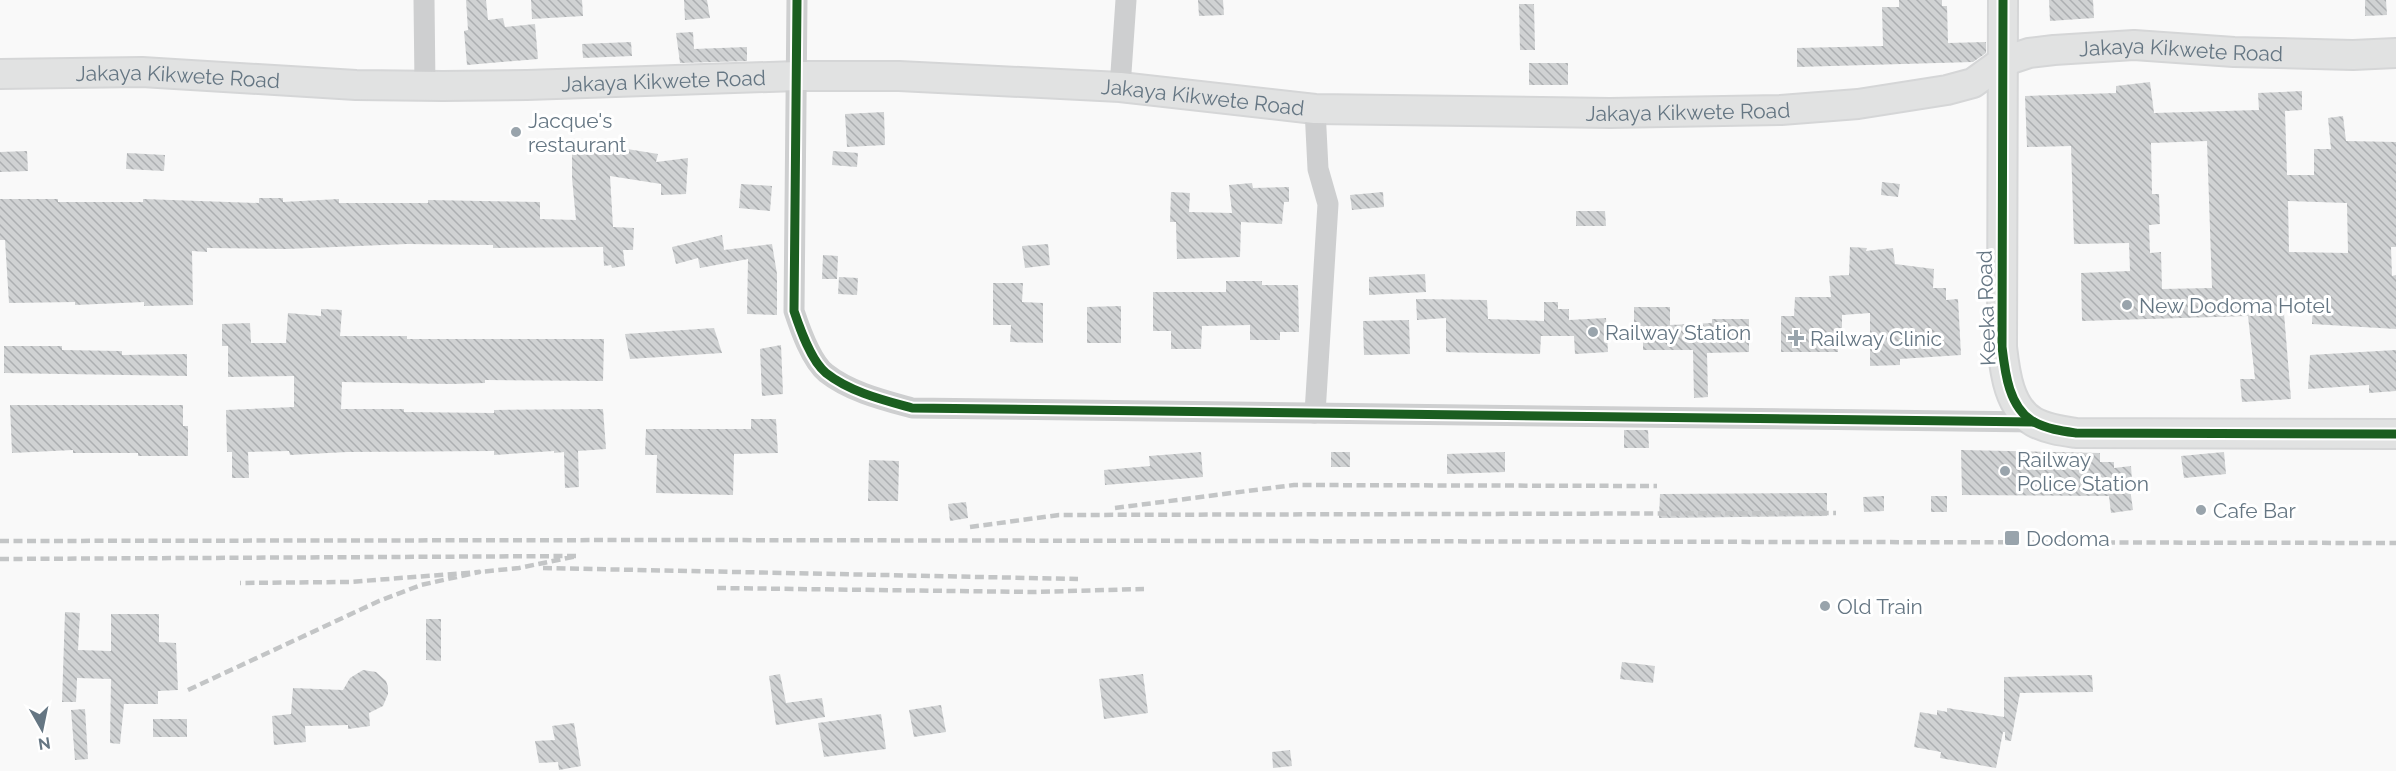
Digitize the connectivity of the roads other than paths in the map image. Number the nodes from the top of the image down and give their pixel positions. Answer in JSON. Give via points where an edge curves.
{"nodes":[{"id":1,"x":424,"y":0,"type":"edge"},
{"id":2,"x":797,"y":0,"type":"edge"},
{"id":3,"x":1126,"y":0,"type":"edge"},
{"id":4,"x":2003,"y":0,"type":"edge"},
{"id":5,"x":2396,"y":53,"type":"edge"},
{"id":6,"x":2002,"y":62,"type":"junction"},
{"id":7,"x":0,"y":74,"type":"edge"},
{"id":8,"x":797,"y":76,"type":"junction"},
{"id":9,"x":425,"y":85,"type":"junction"},
{"id":10,"x":1120,"y":87,"type":"junction"},
{"id":11,"x":1315,"y":108,"type":"junction"},
{"id":12,"x":1315,"y":413,"type":"junction"},
{"id":13,"x":2034,"y":422,"type":"junction"},
{"id":14,"x":2396,"y":434,"type":"edge"}],
"edges":[{"from":1,"to":9,"type":"street"},
{"from":2,"to":8,"type":"street"},
{"from":3,"to":10,"type":"street"},
{"from":4,"to":6,"type":"main road","name":"Keeka Road"},
{"from":5,"to":6,"type":"main road","name":"Jakaya Kikwete Road","via":[[2234,52],[2134,45],[2029,53]]},
{"from":6,"to":11,"type":"main road","name":"Jakaya Kikwete Road","via":[[1973,82],[1947,90],[1858,104],[1781,110],[1598,113]]},
{"from":6,"to":13,"type":"main road","name":"Keeka Road","via":[[2002,347],[2013,396]]},
{"from":7,"to":9,"type":"main road","name":"Jakaya Kikwete Road","via":[[142,72],[356,85]]},
{"from":8,"to":9,"type":"main road","name":"Jakaya Kikwete Road"},
{"from":8,"to":10,"type":"main road","name":"Jakaya Kikwete Road","via":[[899,76]]},
{"from":8,"to":12,"type":"street","via":[[794,311],[803,338],[825,372],[866,395],[912,408]]},
{"from":10,"to":11,"type":"main road","name":"Jakaya Kikwete Road"},
{"from":11,"to":12,"type":"street","via":[[1318,169],[1328,204]]},
{"from":12,"to":13,"type":"street"},
{"from":13,"to":14,"type":"main road","via":[[2076,433]]}]}
